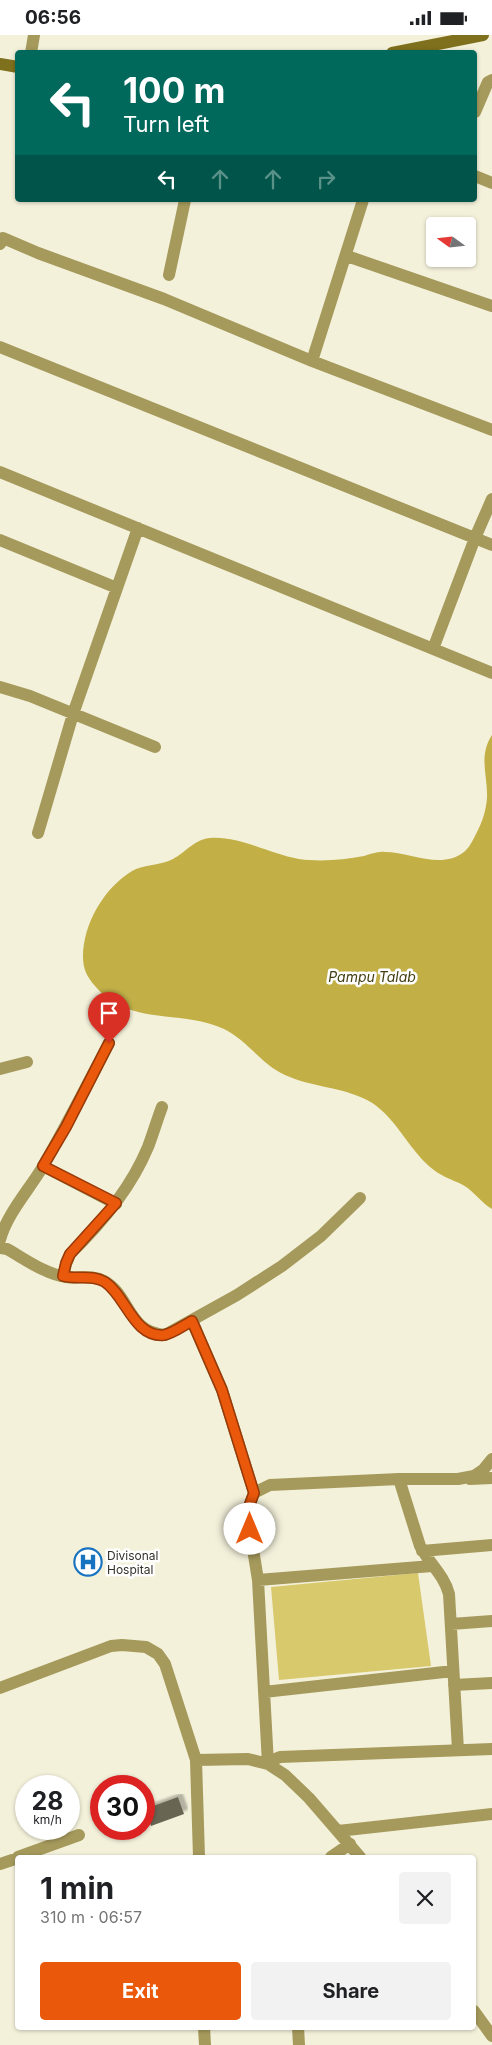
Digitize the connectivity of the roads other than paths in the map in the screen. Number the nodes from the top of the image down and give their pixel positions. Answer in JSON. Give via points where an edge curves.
{"nodes":[{"id":1,"x":34,"y":35,"type":"edge"},
{"id":2,"x":482,"y":35,"type":"edge"},
{"id":3,"x":32,"y":50,"type":"edge"},
{"id":4,"x":407,"y":50,"type":"edge"},
{"id":5,"x":0,"y":64,"type":"edge"},
{"id":6,"x":15,"y":66,"type":"edge"},
{"id":7,"x":492,"y":80,"type":"edge"},
{"id":8,"x":477,"y":107,"type":"edge"},
{"id":9,"x":477,"y":178,"type":"edge"},
{"id":10,"x":492,"y":183,"type":"edge"},
{"id":11,"x":184,"y":202,"type":"edge"},
{"id":12,"x":363,"y":202,"type":"edge"},
{"id":13,"x":0,"y":244,"type":"edge"},
{"id":14,"x":347,"y":255,"type":"junction"},
{"id":15,"x":169,"y":275,"type":"dead end"},
{"id":16,"x":492,"y":306,"type":"edge"},
{"id":17,"x":0,"y":347,"type":"edge"},
{"id":18,"x":312,"y":361,"type":"junction"},
{"id":19,"x":492,"y":430,"type":"edge"},
{"id":20,"x":0,"y":472,"type":"edge"},
{"id":21,"x":492,"y":499,"type":"edge"},
{"id":22,"x":138,"y":528,"type":"junction"},
{"id":23,"x":475,"y":538,"type":"junction"},
{"id":24,"x":0,"y":540,"type":"edge"},
{"id":25,"x":492,"y":545,"type":"edge"},
{"id":26,"x":117,"y":588,"type":"junction"},
{"id":27,"x":433,"y":649,"type":"junction"},
{"id":28,"x":492,"y":673,"type":"edge"},
{"id":29,"x":0,"y":687,"type":"edge"},
{"id":30,"x":73,"y":714,"type":"junction"},
{"id":31,"x":155,"y":747,"type":"dead end"},
{"id":32,"x":38,"y":833,"type":"dead end"},
{"id":33,"x":109,"y":1043,"type":"dead end"},
{"id":34,"x":27,"y":1063,"type":"dead end"},
{"id":35,"x":0,"y":1069,"type":"edge"},
{"id":36,"x":162,"y":1107,"type":"dead end"},
{"id":37,"x":43,"y":1166,"type":"junction"},
{"id":38,"x":360,"y":1198,"type":"dead end"},
{"id":39,"x":116,"y":1203,"type":"junction"},
{"id":40,"x":0,"y":1240,"type":"edge"},
{"id":41,"x":0,"y":1248,"type":"edge"},
{"id":42,"x":63,"y":1276,"type":"junction"},
{"id":43,"x":192,"y":1321,"type":"junction"},
{"id":44,"x":492,"y":1459,"type":"edge"},
{"id":45,"x":492,"y":1478,"type":"edge"},
{"id":46,"x":398,"y":1479,"type":"junction"},
{"id":47,"x":458,"y":1479,"type":"junction"},
{"id":48,"x":254,"y":1493,"type":"junction"},
{"id":49,"x":492,"y":1545,"type":"edge"},
{"id":50,"x":422,"y":1551,"type":"junction"},
{"id":51,"x":432,"y":1566,"type":"junction"},
{"id":52,"x":258,"y":1580,"type":"junction"},
{"id":53,"x":492,"y":1621,"type":"edge"},
{"id":54,"x":451,"y":1624,"type":"junction"},
{"id":55,"x":453,"y":1671,"type":"junction"},
{"id":56,"x":492,"y":1683,"type":"edge"},
{"id":57,"x":454,"y":1685,"type":"junction"},
{"id":58,"x":0,"y":1688,"type":"edge"},
{"id":59,"x":264,"y":1692,"type":"junction"},
{"id":60,"x":492,"y":1749,"type":"edge"},
{"id":61,"x":458,"y":1750,"type":"junction"},
{"id":62,"x":196,"y":1760,"type":"junction"},
{"id":63,"x":268,"y":1763,"type":"junction"},
{"id":64,"x":492,"y":1814,"type":"edge"},
{"id":65,"x":338,"y":1831,"type":"junction"},
{"id":66,"x":66,"y":1840,"type":"edge"},
{"id":67,"x":350,"y":1844,"type":"junction"},
{"id":68,"x":26,"y":1855,"type":"edge"},
{"id":69,"x":199,"y":1855,"type":"edge"},
{"id":70,"x":334,"y":1855,"type":"edge"},
{"id":71,"x":358,"y":1855,"type":"edge"},
{"id":72,"x":15,"y":1859,"type":"edge"},
{"id":73,"x":0,"y":1864,"type":"edge"},
{"id":74,"x":476,"y":2014,"type":"edge"},
{"id":75,"x":204,"y":2030,"type":"edge"},
{"id":76,"x":298,"y":2030,"type":"edge"},
{"id":77,"x":492,"y":2036,"type":"edge"},
{"id":78,"x":205,"y":2045,"type":"edge"},
{"id":79,"x":299,"y":2045,"type":"edge"}],
"edges":[{"from":1,"to":3,"type":"street"},
{"from":2,"to":4,"type":"main road"},
{"from":5,"to":6,"type":"main road"},
{"from":7,"to":8,"type":"street","via":[[488,81]]},
{"from":9,"to":10,"type":"street"},
{"from":11,"to":15,"type":"street"},
{"from":12,"to":14,"type":"street"},
{"from":13,"to":18,"type":"street","via":[[3,238],[164,299]]},
{"from":14,"to":16,"type":"street"},
{"from":14,"to":18,"type":"street"},
{"from":17,"to":23,"type":"street"},
{"from":18,"to":19,"type":"street"},
{"from":20,"to":22,"type":"street"},
{"from":21,"to":23,"type":"street"},
{"from":22,"to":26,"type":"street"},
{"from":22,"to":27,"type":"street"},
{"from":23,"to":25,"type":"street"},
{"from":23,"to":27,"type":"street"},
{"from":24,"to":26,"type":"street"},
{"from":26,"to":30,"type":"street"},
{"from":27,"to":28,"type":"street"},
{"from":29,"to":30,"type":"street"},
{"from":30,"to":31,"type":"street"},
{"from":30,"to":32,"type":"street"},
{"from":33,"to":37,"type":"street"},
{"from":34,"to":35,"type":"street"},
{"from":36,"to":39,"type":"street","via":[[148,1148]]},
{"from":37,"to":39,"type":"street"},
{"from":37,"to":40,"type":"street","via":[[10,1216]]},
{"from":38,"to":43,"type":"street","via":[[321,1236],[282,1266]]},
{"from":39,"to":42,"type":"street","via":[[70,1254]]},
{"from":41,"to":42,"type":"street"},
{"from":42,"to":43,"type":"street","via":[[92,1277],[104,1281],[114,1289],[142,1328],[153,1334],[165,1335]]},
{"from":43,"to":48,"type":"street","via":[[222,1390]]},
{"from":44,"to":47,"type":"street","via":[[484,1470],[474,1476]]},
{"from":45,"to":47,"type":"street"},
{"from":46,"to":47,"type":"street"},
{"from":46,"to":48,"type":"street","via":[[270,1485]]},
{"from":46,"to":50,"type":"street"},
{"from":48,"to":52,"type":"street","via":[[247,1512]]},
{"from":49,"to":50,"type":"street"},
{"from":50,"to":51,"type":"street"},
{"from":51,"to":52,"type":"street"},
{"from":51,"to":54,"type":"street","via":[[446,1583]]},
{"from":52,"to":59,"type":"street"},
{"from":53,"to":54,"type":"street"},
{"from":54,"to":55,"type":"street"},
{"from":55,"to":57,"type":"street"},
{"from":55,"to":59,"type":"street"},
{"from":56,"to":57,"type":"street"},
{"from":57,"to":61,"type":"street"},
{"from":58,"to":62,"type":"street","via":[[111,1646],[146,1647],[166,1664]]},
{"from":59,"to":63,"type":"street"},
{"from":60,"to":61,"type":"street"},
{"from":61,"to":63,"type":"street","via":[[280,1757]]},
{"from":62,"to":63,"type":"street","via":[[248,1759]]},
{"from":62,"to":69,"type":"street"},
{"from":63,"to":65,"type":"street","via":[[285,1775]]},
{"from":64,"to":65,"type":"street"},
{"from":65,"to":67,"type":"street"},
{"from":66,"to":68,"type":"street"},
{"from":67,"to":70,"type":"street"},
{"from":67,"to":71,"type":"street"},
{"from":72,"to":73,"type":"street"},
{"from":74,"to":77,"type":"street"},
{"from":75,"to":78,"type":"street"},
{"from":76,"to":79,"type":"street"}]}
